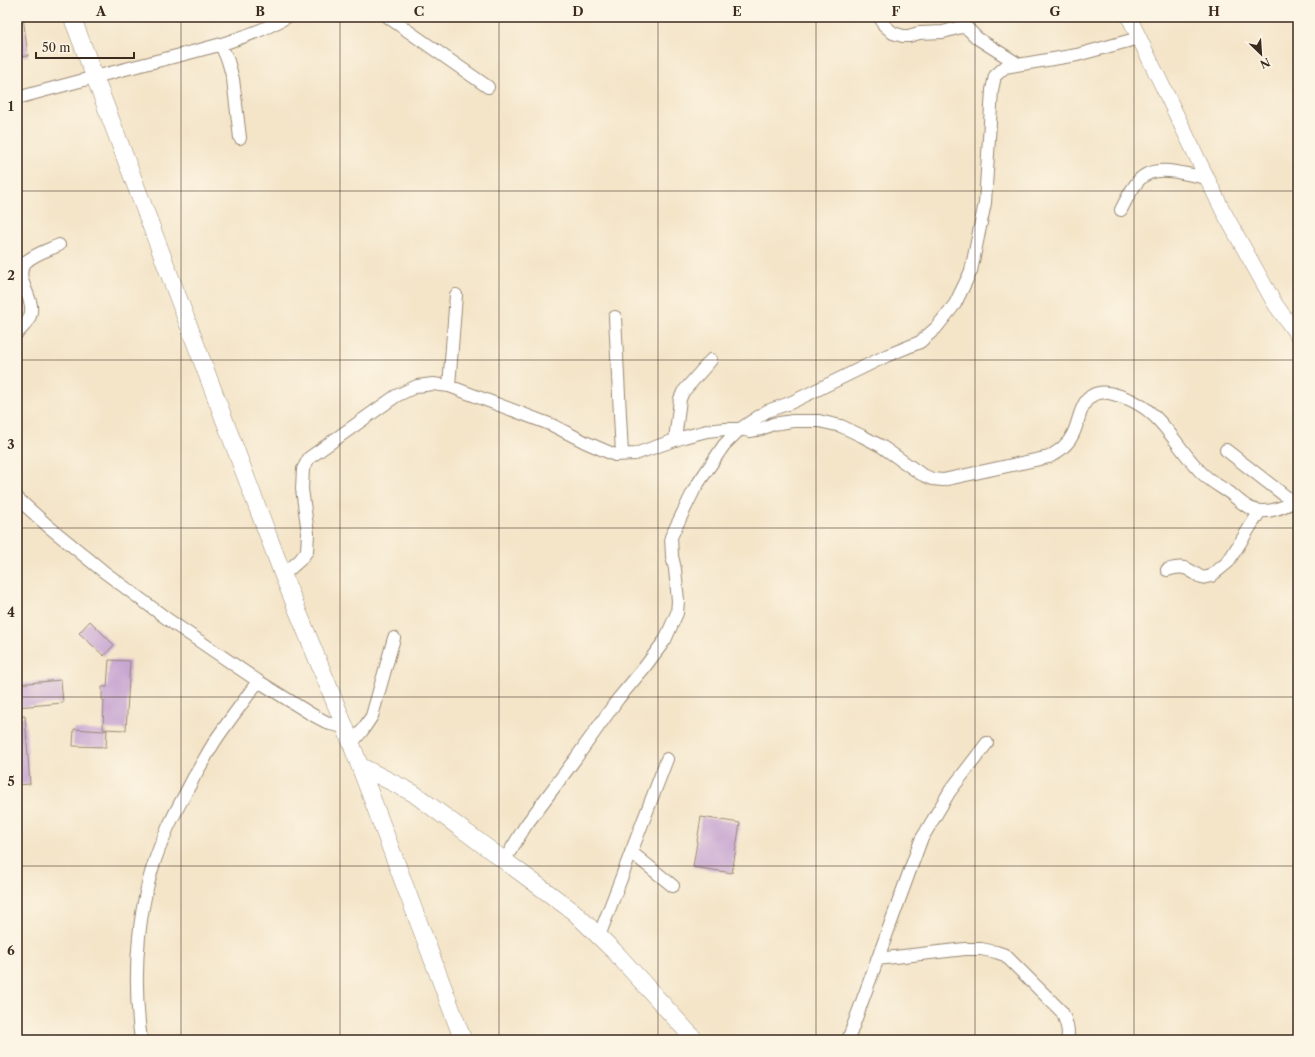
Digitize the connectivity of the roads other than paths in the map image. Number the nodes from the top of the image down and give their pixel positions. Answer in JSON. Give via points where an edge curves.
{"nodes":[{"id":1,"x":72,"y":17,"type":"edge"},
{"id":2,"x":287,"y":17,"type":"edge"},
{"id":3,"x":388,"y":17,"type":"edge"},
{"id":4,"x":880,"y":17,"type":"edge"},
{"id":5,"x":1129,"y":17,"type":"edge"},
{"id":6,"x":1139,"y":38,"type":"junction"},
{"id":7,"x":221,"y":45,"type":"junction"},
{"id":8,"x":1018,"y":64,"type":"junction"},
{"id":9,"x":95,"y":76,"type":"junction"},
{"id":10,"x":488,"y":87,"type":"dead end"},
{"id":11,"x":17,"y":98,"type":"edge"},
{"id":12,"x":240,"y":138,"type":"dead end"},
{"id":13,"x":1207,"y":178,"type":"junction"},
{"id":14,"x":1121,"y":210,"type":"dead end"},
{"id":15,"x":59,"y":245,"type":"dead end"},
{"id":16,"x":456,"y":295,"type":"dead end"},
{"id":17,"x":615,"y":317,"type":"dead end"},
{"id":18,"x":17,"y":333,"type":"edge"},
{"id":19,"x":1298,"y":336,"type":"edge"},
{"id":20,"x":711,"y":360,"type":"dead end"},
{"id":21,"x":449,"y":386,"type":"junction"},
{"id":22,"x":740,"y":429,"type":"junction"},
{"id":23,"x":675,"y":440,"type":"junction"},
{"id":24,"x":1226,"y":450,"type":"dead end"},
{"id":25,"x":622,"y":454,"type":"junction"},
{"id":26,"x":17,"y":498,"type":"edge"},
{"id":27,"x":1296,"y":501,"type":"edge"},
{"id":28,"x":1260,"y":511,"type":"junction"},
{"id":29,"x":1168,"y":570,"type":"dead end"},
{"id":30,"x":283,"y":575,"type":"junction"},
{"id":31,"x":394,"y":638,"type":"dead end"},
{"id":32,"x":258,"y":681,"type":"junction"},
{"id":33,"x":345,"y":727,"type":"junction"},
{"id":34,"x":987,"y":743,"type":"dead end"},
{"id":35,"x":351,"y":744,"type":"junction"},
{"id":36,"x":667,"y":759,"type":"dead end"},
{"id":37,"x":360,"y":766,"type":"junction"},
{"id":38,"x":631,"y":852,"type":"junction"},
{"id":39,"x":504,"y":860,"type":"junction"},
{"id":40,"x":673,"y":886,"type":"dead end"},
{"id":41,"x":599,"y":936,"type":"junction"},
{"id":42,"x":877,"y":959,"type":"junction"},
{"id":43,"x":141,"y":1040,"type":"edge"},
{"id":44,"x":463,"y":1040,"type":"edge"},
{"id":45,"x":695,"y":1040,"type":"edge"},
{"id":46,"x":848,"y":1040,"type":"edge"},
{"id":47,"x":1067,"y":1040,"type":"edge"}],
"edges":[{"from":1,"to":9,"type":"main road"},
{"from":2,"to":7,"type":"street"},
{"from":3,"to":10,"type":"street"},
{"from":4,"to":8,"type":"street","via":[[893,33],[903,36],[967,28]]},
{"from":5,"to":6,"type":"street"},
{"from":6,"to":8,"type":"street","via":[[1077,55]]},
{"from":6,"to":13,"type":"street"},
{"from":7,"to":9,"type":"street"},
{"from":7,"to":12,"type":"street","via":[[233,79]]},
{"from":8,"to":22,"type":"street","via":[[1005,67],[996,76],[992,90],[985,203],[971,271],[955,304],[936,328],[920,342],[790,403],[767,411]]},
{"from":9,"to":11,"type":"street"},
{"from":9,"to":30,"type":"main road"},
{"from":13,"to":14,"type":"street","via":[[1166,171],[1148,174],[1132,189]]},
{"from":13,"to":19,"type":"street","via":[[1275,304]]},
{"from":15,"to":18,"type":"street","via":[[33,256],[22,269],[21,277],[28,295],[31,315],[25,326]]},
{"from":16,"to":21,"type":"street"},
{"from":17,"to":25,"type":"street"},
{"from":20,"to":23,"type":"street","via":[[683,392]]},
{"from":21,"to":25,"type":"street","via":[[552,425],[615,455]]},
{"from":21,"to":30,"type":"street","via":[[417,386],[396,396],[309,458],[303,470],[302,489],[308,533],[307,551]]},
{"from":22,"to":23,"type":"street","via":[[707,432]]},
{"from":22,"to":28,"type":"street","via":[[750,431],[794,421],[827,422],[841,426],[881,446],[921,474],[943,480],[1049,457],[1067,443],[1073,434],[1083,405],[1090,396],[1099,392],[1111,393],[1131,399],[1147,409],[1199,470],[1251,509]]},
{"from":22,"to":39,"type":"street","via":[[724,445],[695,488],[671,537],[678,600],[677,613],[665,640],[618,699],[526,825]]},
{"from":23,"to":25,"type":"street","via":[[635,454]]},
{"from":24,"to":27,"type":"street"},
{"from":26,"to":32,"type":"street","via":[[103,571]]},
{"from":27,"to":28,"type":"street","via":[[1280,508]]},
{"from":28,"to":29,"type":"street","via":[[1228,562],[1211,576],[1202,578],[1178,566]]},
{"from":30,"to":33,"type":"main road"},
{"from":31,"to":35,"type":"street","via":[[372,716]]},
{"from":32,"to":33,"type":"street","via":[[311,714],[330,724]]},
{"from":32,"to":43,"type":"street","via":[[216,739],[173,818],[152,868],[141,918],[138,959],[138,1017]]},
{"from":33,"to":35,"type":"main road"},
{"from":34,"to":42,"type":"street","via":[[950,792],[921,840]]},
{"from":35,"to":37,"type":"main road"},
{"from":36,"to":38,"type":"street"},
{"from":37,"to":39,"type":"main road","via":[[413,793]]},
{"from":37,"to":44,"type":"main road"},
{"from":38,"to":40,"type":"street"},
{"from":38,"to":41,"type":"street"},
{"from":39,"to":41,"type":"main road","via":[[574,912]]},
{"from":41,"to":45,"type":"main road"},
{"from":42,"to":46,"type":"street"},
{"from":42,"to":47,"type":"street","via":[[981,949],[1005,955],[1062,1012],[1067,1023]]}]}
